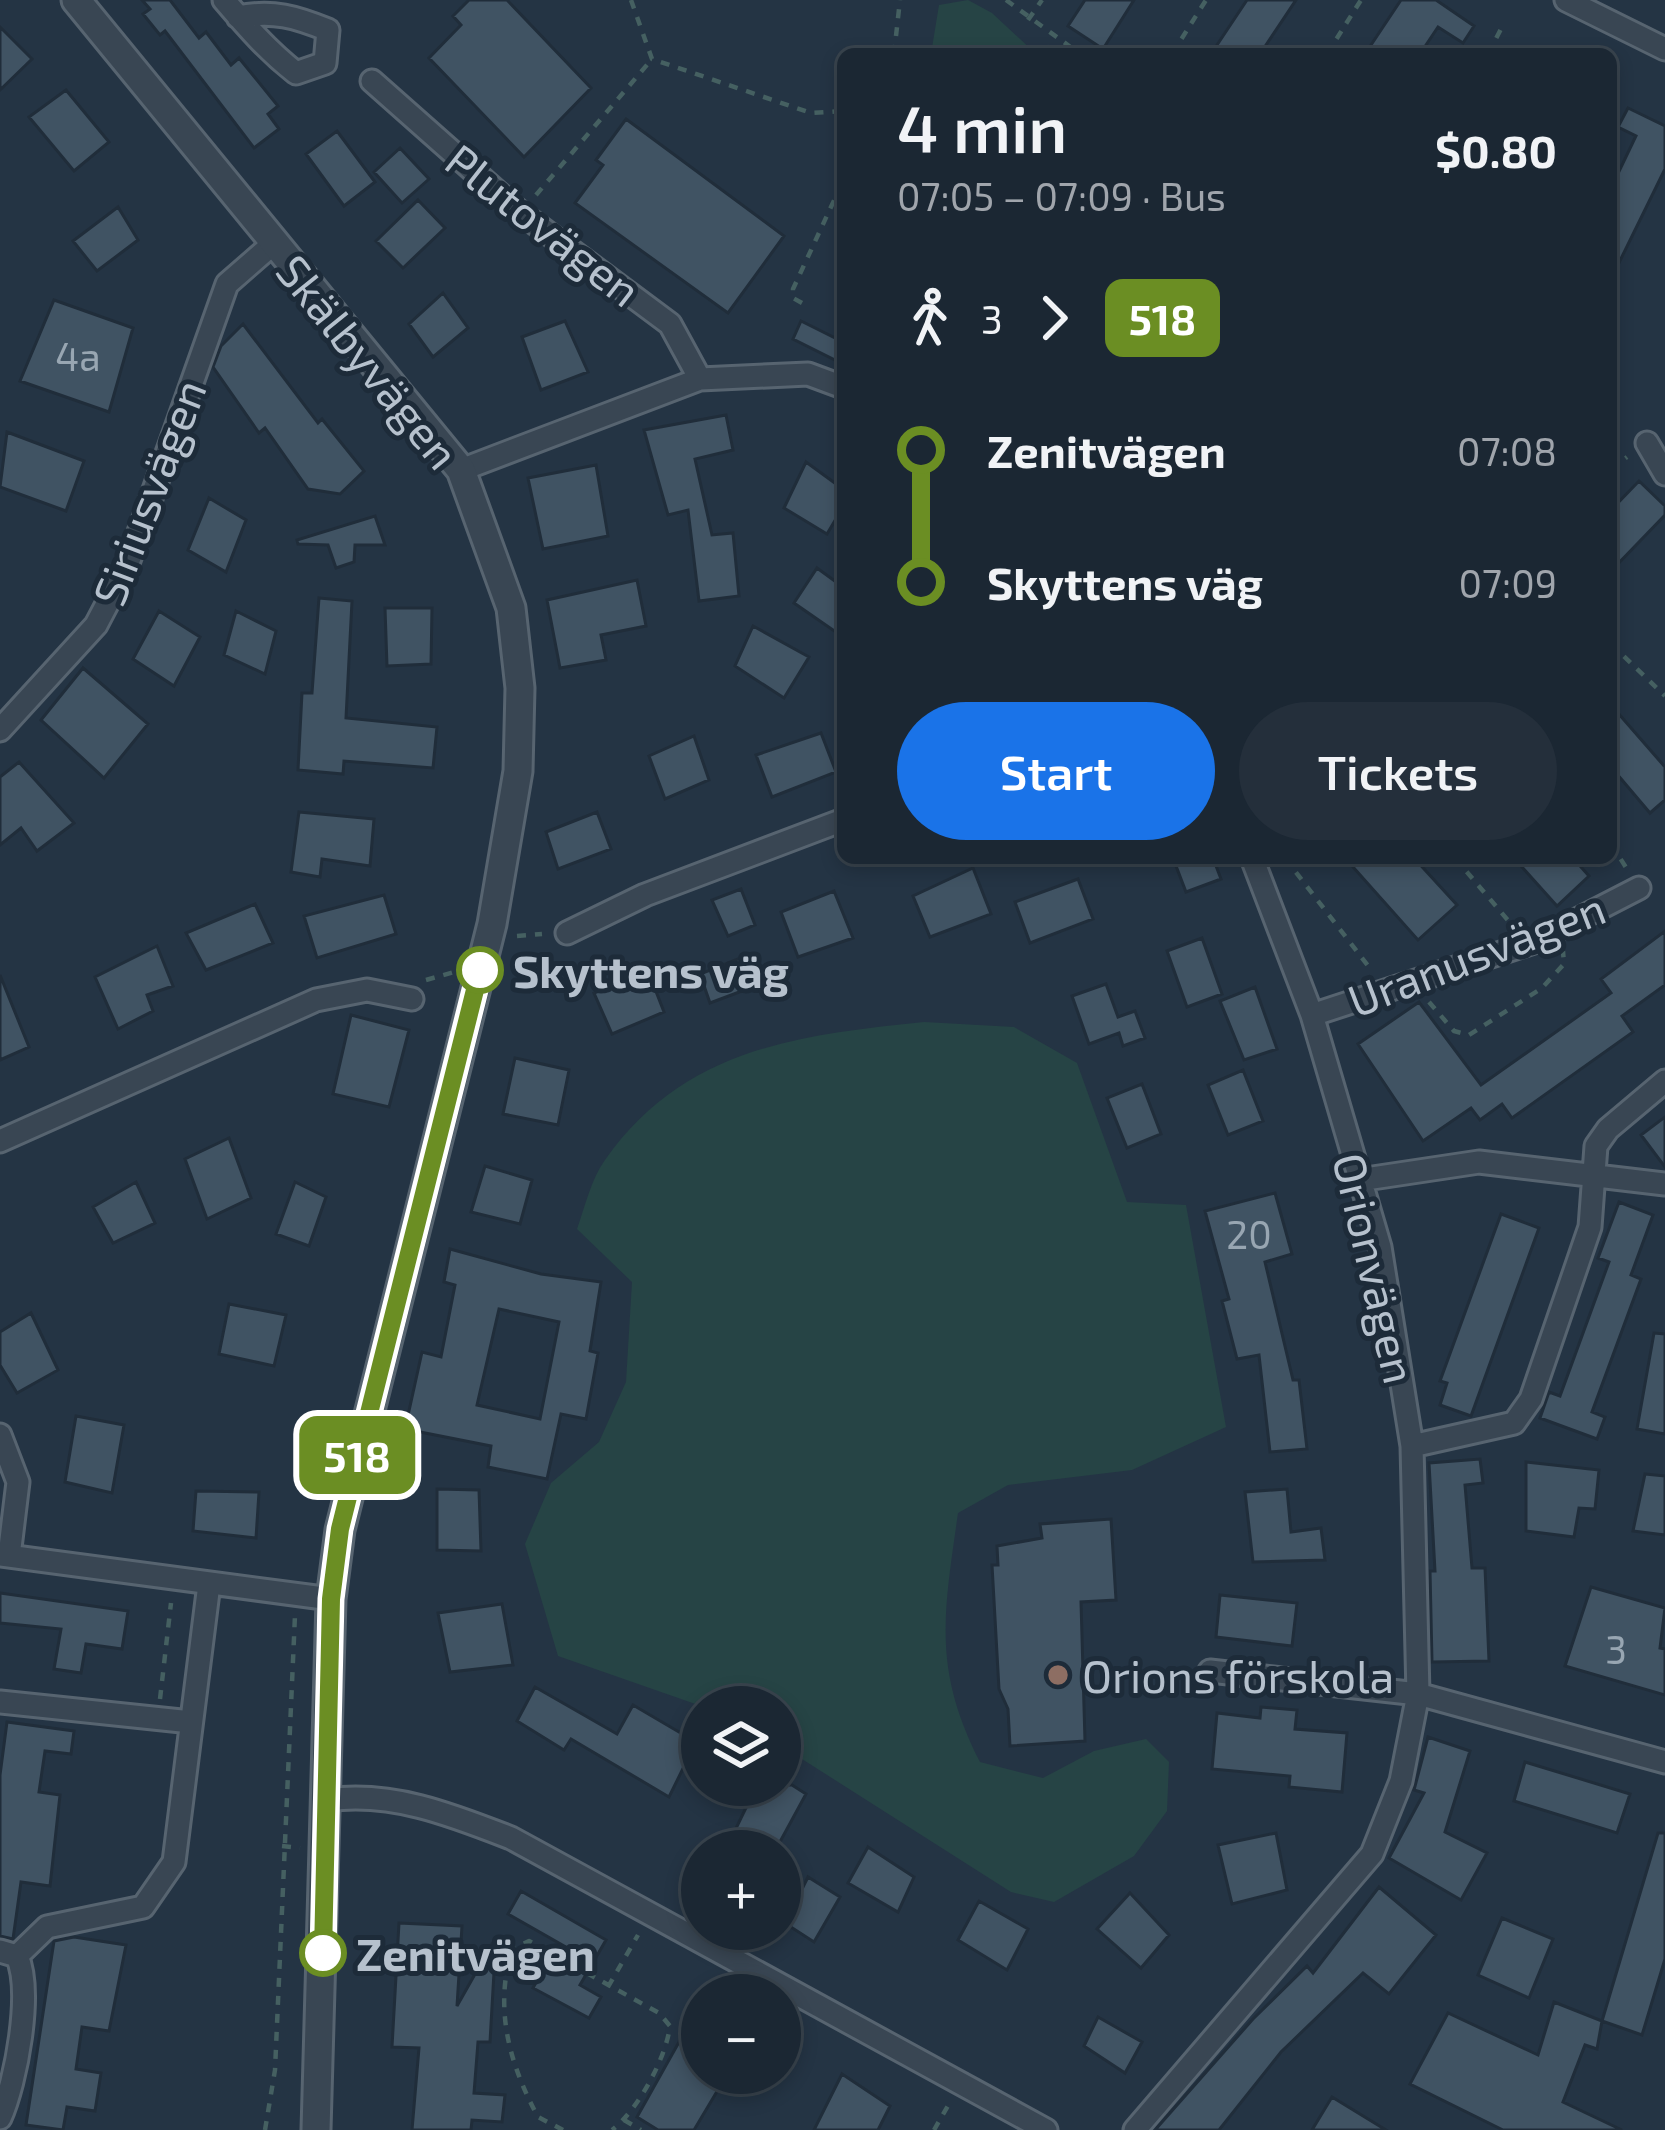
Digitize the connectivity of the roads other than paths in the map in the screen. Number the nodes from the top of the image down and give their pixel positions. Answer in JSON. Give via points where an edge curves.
{"nodes":[{"id":1,"x":76,"y":0,"type":"edge"},
{"id":2,"x":1566,"y":0,"type":"edge"},
{"id":3,"x":1665,"y":49,"type":"edge"},
{"id":4,"x":372,"y":81,"type":"dead end"},
{"id":5,"x":274,"y":243,"type":"junction"},
{"id":6,"x":700,"y":379,"type":"junction"},
{"id":7,"x":837,"y":385,"type":"edge"},
{"id":8,"x":1646,"y":443,"type":"dead end"},
{"id":9,"x":461,"y":470,"type":"junction"},
{"id":10,"x":1665,"y":475,"type":"edge"},
{"id":11,"x":0,"y":730,"type":"edge"},
{"id":12,"x":837,"y":822,"type":"edge"},
{"id":13,"x":1254,"y":864,"type":"edge"},
{"id":14,"x":1639,"y":888,"type":"dead end"},
{"id":15,"x":567,"y":933,"type":"road end"},
{"id":16,"x":412,"y":999,"type":"road end"},
{"id":17,"x":1312,"y":1015,"type":"junction"},
{"id":18,"x":1665,"y":1082,"type":"edge"},
{"id":19,"x":0,"y":1141,"type":"edge"},
{"id":20,"x":1593,"y":1176,"type":"junction"},
{"id":21,"x":1359,"y":1180,"type":"junction"},
{"id":22,"x":1665,"y":1184,"type":"edge"},
{"id":23,"x":0,"y":1435,"type":"edge"},
{"id":24,"x":1412,"y":1446,"type":"junction"},
{"id":25,"x":4,"y":1556,"type":"edge"},
{"id":26,"x":209,"y":1584,"type":"junction"},
{"id":27,"x":331,"y":1599,"type":"junction"},
{"id":28,"x":1210,"y":1670,"type":"dead end"},
{"id":29,"x":1418,"y":1694,"type":"junction"},
{"id":30,"x":0,"y":1702,"type":"edge"},
{"id":31,"x":191,"y":1722,"type":"junction"},
{"id":32,"x":1665,"y":1762,"type":"edge"},
{"id":33,"x":328,"y":1800,"type":"junction"},
{"id":34,"x":9,"y":1953,"type":"edge"},
{"id":35,"x":0,"y":2118,"type":"edge"},
{"id":36,"x":316,"y":2130,"type":"edge"},
{"id":37,"x":1046,"y":2130,"type":"edge"},
{"id":38,"x":1135,"y":2130,"type":"edge"}],
"edges":[{"from":1,"to":5,"type":"street","name":"Skälbyvägen"},
{"from":2,"to":3,"type":"street"},
{"from":4,"to":6,"type":"street","name":"Plutovägen","via":[[520,213],[670,324]]},
{"from":5,"to":9,"type":"street","name":"Skälbyvägen"},
{"from":5,"to":11,"type":"street","name":"Siriusvägen","via":[[227,284],[127,566],[96,625]]},
{"from":6,"to":7,"type":"street","via":[[808,374]]},
{"from":6,"to":9,"type":"street"},
{"from":8,"to":10,"type":"street"},
{"from":9,"to":27,"type":"street","name":"Skälbyvägen","via":[[511,608],[518,771],[491,924],[375,1379]]},
{"from":12,"to":15,"type":"street"},
{"from":13,"to":17,"type":"street","name":"Orionvägen"},
{"from":14,"to":17,"type":"street","name":"Uranusvägen","via":[[1523,945]]},
{"from":16,"to":19,"type":"street","via":[[367,990],[316,1000]]},
{"from":17,"to":21,"type":"street","name":"Orionvägen"},
{"from":18,"to":20,"type":"street","via":[[1608,1129],[1596,1146]]},
{"from":20,"to":21,"type":"street","via":[[1479,1162]]},
{"from":20,"to":22,"type":"street"},
{"from":20,"to":24,"type":"street","via":[[1590,1227],[1531,1399],[1514,1423]]},
{"from":21,"to":24,"type":"street","name":"Orionvägen","via":[[1380,1247]]},
{"from":23,"to":25,"type":"street","via":[[17,1482]]},
{"from":24,"to":29,"type":"street","name":"Orionvägen"},
{"from":25,"to":26,"type":"street"},
{"from":26,"to":27,"type":"street"},
{"from":26,"to":31,"type":"street"},
{"from":27,"to":33,"type":"street","name":"Skälbyvägen"},
{"from":28,"to":29,"type":"street"},
{"from":29,"to":32,"type":"street"},
{"from":29,"to":38,"type":"street","name":"Orionvägen","via":[[1401,1781],[1372,1854]]},
{"from":30,"to":31,"type":"street"},
{"from":31,"to":34,"type":"street","via":[[174,1862],[143,1907],[47,1927]]},
{"from":33,"to":36,"type":"street","name":"Skälbyvägen"},
{"from":33,"to":37,"type":"street","via":[[432,1807],[511,1838]]},
{"from":34,"to":35,"type":"street","via":[[25,1974],[11,2091]]}]}
